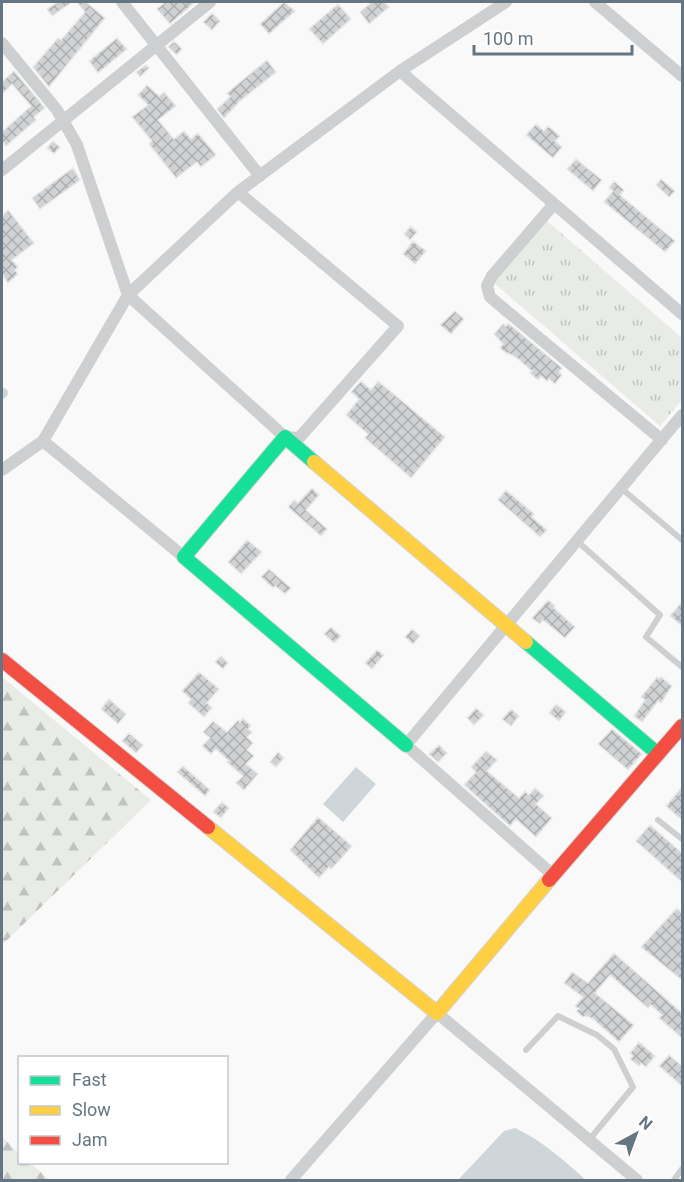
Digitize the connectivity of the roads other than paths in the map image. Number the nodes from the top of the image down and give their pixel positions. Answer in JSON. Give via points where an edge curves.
{"nodes":[{"id":1,"x":122,"y":2,"type":"edge"},
{"id":2,"x":210,"y":2,"type":"edge"},
{"id":3,"x":506,"y":2,"type":"edge"},
{"id":4,"x":595,"y":2,"type":"edge"},
{"id":5,"x":2,"y":43,"type":"edge"},
{"id":6,"x":157,"y":45,"type":"junction"},
{"id":7,"x":400,"y":71,"type":"junction"},
{"id":8,"x":682,"y":76,"type":"edge"},
{"id":9,"x":2,"y":170,"type":"edge"},
{"id":10,"x":260,"y":176,"type":"junction"},
{"id":11,"x":238,"y":192,"type":"junction"},
{"id":12,"x":554,"y":204,"type":"junction"},
{"id":13,"x":128,"y":295,"type":"junction"},
{"id":14,"x":682,"y":314,"type":"edge"},
{"id":15,"x":682,"y":416,"type":"edge"},
{"id":16,"x":285,"y":437,"type":"junction"},
{"id":17,"x":662,"y":440,"type":"junction"},
{"id":18,"x":43,"y":441,"type":"junction"},
{"id":19,"x":2,"y":471,"type":"edge"},
{"id":20,"x":621,"y":488,"type":"junction"},
{"id":21,"x":682,"y":540,"type":"edge"},
{"id":22,"x":577,"y":541,"type":"junction"},
{"id":23,"x":184,"y":557,"type":"junction"},
{"id":24,"x":507,"y":624,"type":"junction"},
{"id":25,"x":2,"y":660,"type":"edge"},
{"id":26,"x":682,"y":667,"type":"edge"},
{"id":27,"x":682,"y":726,"type":"edge"},
{"id":28,"x":406,"y":745,"type":"junction"},
{"id":29,"x":658,"y":754,"type":"junction"},
{"id":30,"x":658,"y":820,"type":"dead end"},
{"id":31,"x":682,"y":839,"type":"edge"},
{"id":32,"x":553,"y":874,"type":"junction"},
{"id":33,"x":437,"y":1013,"type":"junction"},
{"id":34,"x":526,"y":1050,"type":"dead end"},
{"id":35,"x":589,"y":1140,"type":"junction"},
{"id":36,"x":682,"y":1169,"type":"edge"},
{"id":37,"x":291,"y":1180,"type":"edge"},
{"id":38,"x":637,"y":1180,"type":"edge"},
{"id":39,"x":674,"y":1180,"type":"edge"}],
"edges":[{"from":1,"to":6,"type":"street"},
{"from":2,"to":6,"type":"street"},
{"from":3,"to":7,"type":"street"},
{"from":4,"to":8,"type":"street"},
{"from":5,"to":13,"type":"street","via":[[57,110],[77,145]]},
{"from":6,"to":9,"type":"street"},
{"from":6,"to":10,"type":"street"},
{"from":7,"to":10,"type":"street"},
{"from":7,"to":12,"type":"street"},
{"from":10,"to":11,"type":"street"},
{"from":11,"to":13,"type":"street"},
{"from":11,"to":16,"type":"street","via":[[398,326],[299,438]]},
{"from":12,"to":14,"type":"street"},
{"from":12,"to":17,"type":"street","via":[[492,276],[487,286],[490,297]]},
{"from":13,"to":16,"type":"street"},
{"from":13,"to":18,"type":"street"},
{"from":15,"to":17,"type":"street"},
{"from":16,"to":23,"type":"street"},
{"from":16,"to":24,"type":"street"},
{"from":17,"to":20,"type":"street"},
{"from":18,"to":19,"type":"street"},
{"from":18,"to":23,"type":"street"},
{"from":20,"to":21,"type":"lane"},
{"from":20,"to":22,"type":"street"},
{"from":22,"to":24,"type":"street"},
{"from":22,"to":26,"type":"lane","via":[[660,615],[646,637]]},
{"from":23,"to":28,"type":"street"},
{"from":24,"to":28,"type":"street"},
{"from":24,"to":29,"type":"street"},
{"from":25,"to":33,"type":"street"},
{"from":27,"to":29,"type":"street"},
{"from":28,"to":32,"type":"street"},
{"from":29,"to":32,"type":"street"},
{"from":30,"to":31,"type":"lane"},
{"from":32,"to":33,"type":"street"},
{"from":33,"to":35,"type":"street"},
{"from":33,"to":37,"type":"street"},
{"from":34,"to":35,"type":"lane","via":[[558,1016],[597,1035],[614,1049],[633,1087]]},
{"from":35,"to":38,"type":"street"},
{"from":36,"to":39,"type":"lane"}]}
